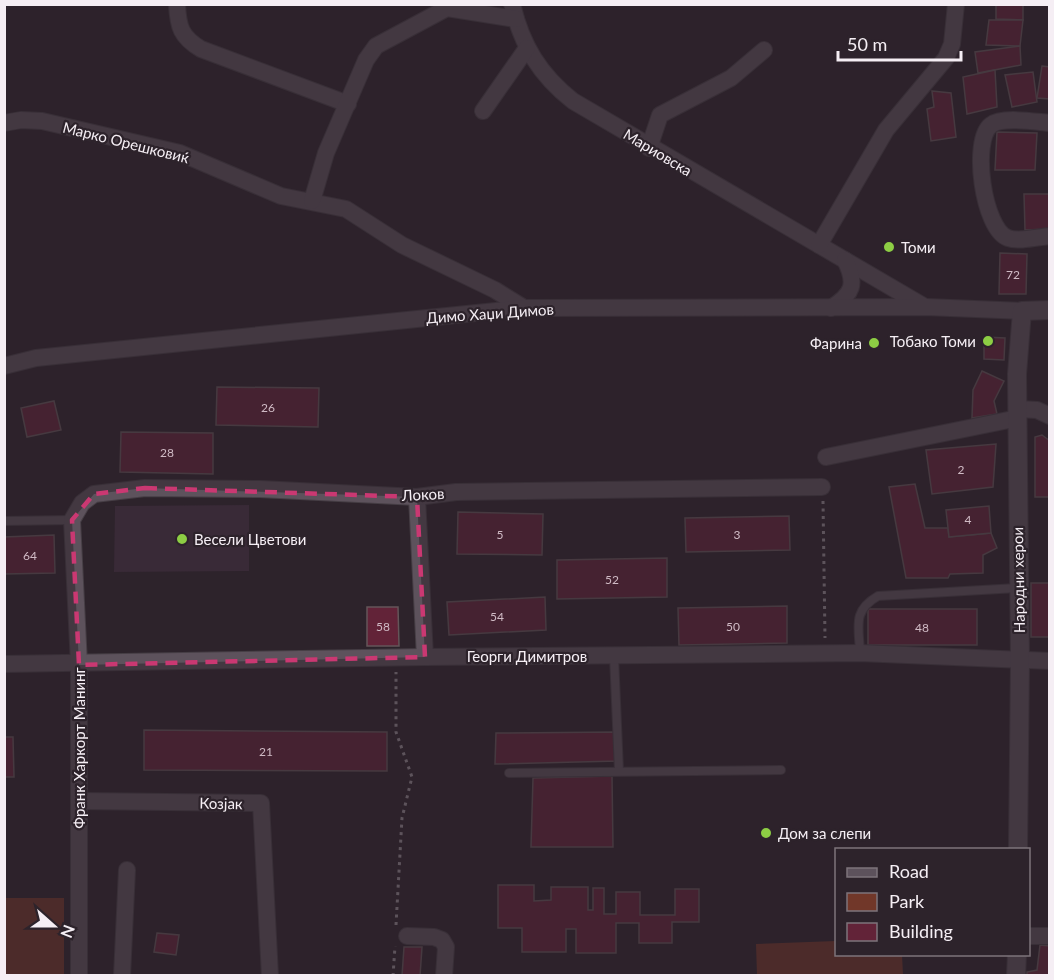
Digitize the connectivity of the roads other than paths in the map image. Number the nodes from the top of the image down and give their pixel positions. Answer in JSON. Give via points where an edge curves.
{"nodes":[{"id":1,"x":177,"y":4,"type":"edge"},
{"id":2,"x":956,"y":4,"type":"edge"},
{"id":3,"x":478,"y":8,"type":"edge"},
{"id":4,"x":514,"y":12,"type":"edge"},
{"id":5,"x":527,"y":48,"type":"junction"},
{"id":6,"x":764,"y":51,"type":"dead end"},
{"id":7,"x":348,"y":104,"type":"junction"},
{"id":8,"x":483,"y":111,"type":"dead end"},
{"id":9,"x":4,"y":123,"type":"edge"},
{"id":10,"x":1050,"y":123,"type":"edge"},
{"id":11,"x":649,"y":148,"type":"junction"},
{"id":12,"x":312,"y":201,"type":"junction"},
{"id":13,"x":1050,"y":236,"type":"edge"},
{"id":14,"x":819,"y":245,"type":"junction"},
{"id":15,"x":845,"y":260,"type":"junction"},
{"id":16,"x":926,"y":307,"type":"junction"},
{"id":17,"x":524,"y":308,"type":"junction"},
{"id":18,"x":831,"y":308,"type":"junction"},
{"id":19,"x":1050,"y":310,"type":"edge"},
{"id":20,"x":1022,"y":311,"type":"junction"},
{"id":21,"x":4,"y":366,"type":"edge"},
{"id":22,"x":1018,"y":413,"type":"junction"},
{"id":23,"x":1050,"y":416,"type":"edge"},
{"id":24,"x":826,"y":457,"type":"dead end"},
{"id":25,"x":822,"y":487,"type":"road end"},
{"id":26,"x":417,"y":496,"type":"junction"},
{"id":27,"x":72,"y":520,"type":"junction"},
{"id":28,"x":4,"y":521,"type":"edge"},
{"id":29,"x":1017,"y":588,"type":"junction"},
{"id":30,"x":860,"y":653,"type":"junction"},
{"id":31,"x":614,"y":656,"type":"junction"},
{"id":32,"x":425,"y":657,"type":"junction"},
{"id":33,"x":1020,"y":661,"type":"junction"},
{"id":34,"x":1050,"y":661,"type":"edge"},
{"id":35,"x":4,"y":664,"type":"edge"},
{"id":36,"x":79,"y":665,"type":"junction"},
{"id":37,"x":781,"y":770,"type":"dead end"},
{"id":38,"x":619,"y":771,"type":"junction"},
{"id":39,"x":509,"y":773,"type":"dead end"},
{"id":40,"x":80,"y":801,"type":"junction"},
{"id":41,"x":1018,"y":848,"type":"edge"},
{"id":42,"x":128,"y":870,"type":"dead end"},
{"id":43,"x":401,"y":936,"type":"road end"},
{"id":44,"x":1030,"y":936,"type":"edge"},
{"id":45,"x":1050,"y":936,"type":"edge"},
{"id":46,"x":1017,"y":956,"type":"edge"},
{"id":47,"x":79,"y":975,"type":"edge"},
{"id":48,"x":122,"y":975,"type":"edge"},
{"id":49,"x":270,"y":975,"type":"edge"},
{"id":50,"x":444,"y":975,"type":"edge"},
{"id":51,"x":1016,"y":975,"type":"edge"}],
"edges":[{"from":1,"to":7,"type":"street","via":[[178,24],[186,40],[201,49]]},
{"from":2,"to":14,"type":"street","via":[[952,44],[946,58],[886,130]]},
{"from":3,"to":4,"type":"street"},
{"from":3,"to":7,"type":"street","via":[[447,8],[376,46]]},
{"from":4,"to":5,"type":"street","name":"Мариовска"},
{"from":5,"to":8,"type":"street"},
{"from":5,"to":11,"type":"street","name":"Мариовска","via":[[555,87]]},
{"from":6,"to":11,"type":"street","via":[[732,78],[660,115]]},
{"from":7,"to":12,"type":"street","via":[[322,164]]},
{"from":9,"to":12,"type":"street","name":"Марко Орешковиќ","via":[[42,121],[180,153],[281,196]]},
{"from":10,"to":13,"type":"street","via":[[998,122],[986,132],[983,152],[984,198],[997,229],[1014,239]]},
{"from":11,"to":14,"type":"street","name":"Мариовска"},
{"from":12,"to":17,"type":"street","name":"Марко Орешковиќ","via":[[346,209],[402,245]]},
{"from":14,"to":15,"type":"street","name":"Мариовска"},
{"from":15,"to":16,"type":"street","name":"Мариовска"},
{"from":15,"to":18,"type":"street","via":[[853,276],[851,289],[845,299]]},
{"from":16,"to":18,"type":"street","name":"Димо Хаџи Димов"},
{"from":16,"to":20,"type":"street","name":"Димо Хаџи Димов"},
{"from":17,"to":18,"type":"street","name":"Димо Хаџи Димов"},
{"from":17,"to":21,"type":"street","name":"Димо Хаџи Димов","via":[[36,358]]},
{"from":19,"to":20,"type":"street","name":"Димо Хаџи Димов"},
{"from":20,"to":22,"type":"street","name":"Народни херои"},
{"from":22,"to":23,"type":"street","via":[[1037,410]]},
{"from":22,"to":24,"type":"street"},
{"from":22,"to":29,"type":"street","name":"Народни херои"},
{"from":25,"to":26,"type":"street","name":"Локов","via":[[456,492]]},
{"from":26,"to":27,"type":"street","name":"Локов","via":[[145,488],[94,494],[82,503]]},
{"from":26,"to":32,"type":"street"},
{"from":27,"to":28,"type":"lane"},
{"from":27,"to":36,"type":"street","name":"Франк Харкорт Манинг"},
{"from":29,"to":30,"type":"lane","via":[[878,596],[863,605],[859,616]]},
{"from":29,"to":33,"type":"street","name":"Народни херои"},
{"from":30,"to":31,"type":"street","name":"Георги Димитров"},
{"from":30,"to":33,"type":"street","name":"Георги Димитров"},
{"from":31,"to":32,"type":"street","name":"Георги Димитров"},
{"from":31,"to":38,"type":"lane"},
{"from":32,"to":36,"type":"street","name":"Георги Димитров"},
{"from":33,"to":34,"type":"street","name":"Георги Димитров"},
{"from":33,"to":41,"type":"street","name":"Народни херои"},
{"from":35,"to":36,"type":"street","name":"Георги Димитров"},
{"from":36,"to":40,"type":"street","name":"Франк Харкорт Манинг"},
{"from":37,"to":38,"type":"lane"},
{"from":38,"to":39,"type":"lane"},
{"from":40,"to":47,"type":"street","name":"Франк Харкорт Манинг"},
{"from":40,"to":49,"type":"street","name":"Козјак","via":[[261,803]]},
{"from":42,"to":48,"type":"street"},
{"from":43,"to":50,"type":"street","via":[[442,940],[446,947]]},
{"from":44,"to":45,"type":"street"},
{"from":46,"to":51,"type":"street"}]}
